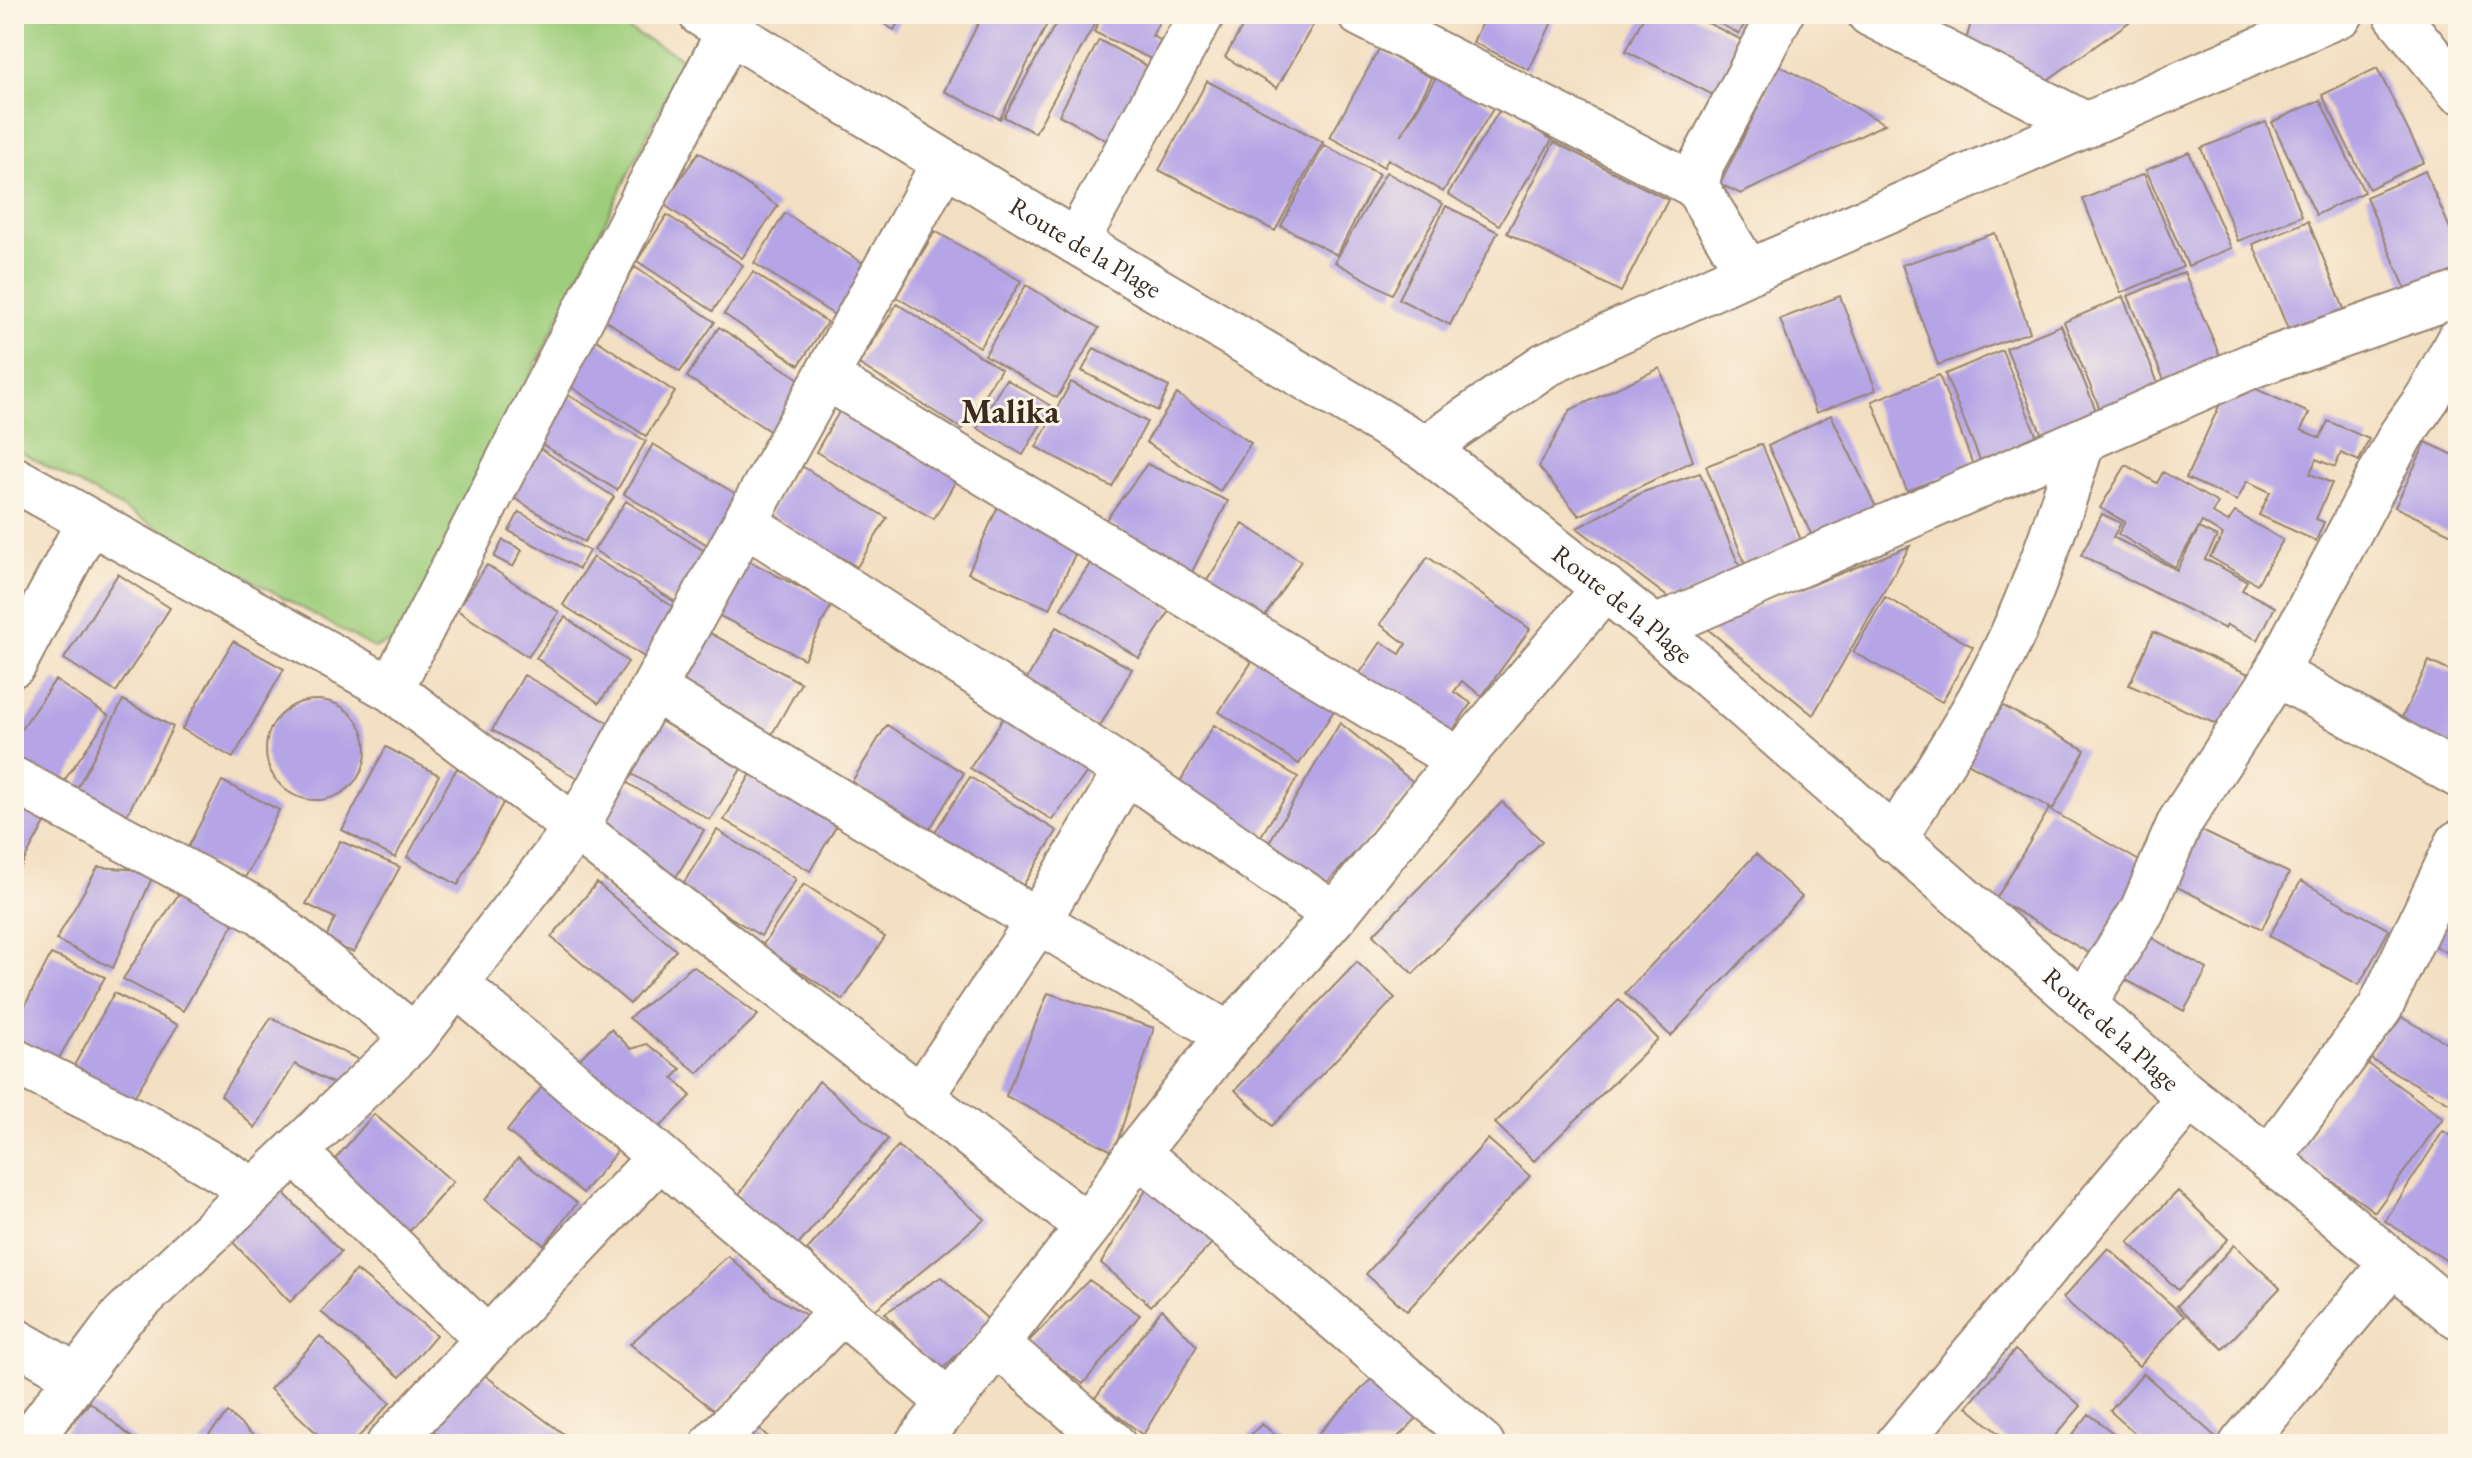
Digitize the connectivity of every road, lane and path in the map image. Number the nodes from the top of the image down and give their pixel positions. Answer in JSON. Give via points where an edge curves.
{"nodes":[{"id":1,"x":1202,"y":14,"type":"edge"},
{"id":2,"x":1360,"y":14,"type":"edge"},
{"id":3,"x":1781,"y":14,"type":"edge"},
{"id":4,"x":1870,"y":14,"type":"edge"},
{"id":5,"x":2339,"y":14,"type":"edge"},
{"id":6,"x":2396,"y":14,"type":"edge"},
{"id":7,"x":714,"y":24,"type":"edge"},
{"id":8,"x":2458,"y":90,"type":"edge"},
{"id":9,"x":2087,"y":125,"type":"junction"},
{"id":10,"x":944,"y":163,"type":"junction"},
{"id":11,"x":1696,"y":186,"type":"junction"},
{"id":12,"x":1076,"y":242,"type":"junction"},
{"id":13,"x":1748,"y":272,"type":"junction"},
{"id":14,"x":2458,"y":294,"type":"edge"},
{"id":15,"x":2458,"y":341,"type":"edge"},
{"id":16,"x":826,"y":377,"type":"junction"},
{"id":17,"x":2082,"y":443,"type":"junction"},
{"id":18,"x":1425,"y":448,"type":"junction"},
{"id":19,"x":14,"y":479,"type":"edge"},
{"id":20,"x":89,"y":521,"type":"junction"},
{"id":21,"x":745,"y":523,"type":"junction"},
{"id":22,"x":1605,"y":588,"type":"junction"},
{"id":23,"x":1655,"y":628,"type":"junction"},
{"id":24,"x":14,"y":664,"type":"edge"},
{"id":25,"x":2275,"y":673,"type":"junction"},
{"id":26,"x":391,"y":689,"type":"junction"},
{"id":27,"x":653,"y":689,"type":"junction"},
{"id":28,"x":1459,"y":760,"type":"junction"},
{"id":29,"x":1126,"y":771,"type":"junction"},
{"id":30,"x":2458,"y":775,"type":"edge"},
{"id":31,"x":14,"y":780,"type":"edge"},
{"id":32,"x":576,"y":828,"type":"junction"},
{"id":33,"x":1894,"y":840,"type":"junction"},
{"id":34,"x":2458,"y":843,"type":"edge"},
{"id":35,"x":1335,"y":915,"type":"junction"},
{"id":36,"x":1038,"y":921,"type":"junction"},
{"id":37,"x":456,"y":984,"type":"junction"},
{"id":38,"x":2083,"y":1005,"type":"junction"},
{"id":39,"x":1229,"y":1035,"type":"junction"},
{"id":40,"x":415,"y":1037,"type":"junction"},
{"id":41,"x":14,"y":1061,"type":"edge"},
{"id":42,"x":2189,"y":1097,"type":"junction"},
{"id":43,"x":920,"y":1098,"type":"junction"},
{"id":44,"x":295,"y":1152,"type":"junction"},
{"id":45,"x":1137,"y":1153,"type":"junction"},
{"id":46,"x":660,"y":1157,"type":"junction"},
{"id":47,"x":2269,"y":1159,"type":"junction"},
{"id":48,"x":254,"y":1190,"type":"junction"},
{"id":49,"x":1088,"y":1227,"type":"junction"},
{"id":50,"x":2393,"y":1262,"type":"junction"},
{"id":51,"x":842,"y":1311,"type":"junction"},
{"id":52,"x":2458,"y":1317,"type":"edge"},
{"id":53,"x":14,"y":1340,"type":"edge"},
{"id":54,"x":488,"y":1340,"type":"junction"},
{"id":55,"x":996,"y":1343,"type":"junction"},
{"id":56,"x":77,"y":1376,"type":"junction"},
{"id":57,"x":950,"y":1403,"type":"junction"},
{"id":58,"x":396,"y":1442,"type":"edge"},
{"id":59,"x":27,"y":1444,"type":"edge"},
{"id":60,"x":713,"y":1444,"type":"edge"},
{"id":61,"x":917,"y":1444,"type":"edge"},
{"id":62,"x":1113,"y":1444,"type":"edge"},
{"id":63,"x":1482,"y":1444,"type":"edge"},
{"id":64,"x":1898,"y":1444,"type":"edge"},
{"id":65,"x":2242,"y":1444,"type":"edge"}],
"edges":[{"from":1,"to":12,"type":"street"},
{"from":2,"to":11,"type":"street"},
{"from":3,"to":11,"type":"street","via":[[1702,163]]},
{"from":4,"to":9,"type":"street"},
{"from":5,"to":9,"type":"street"},
{"from":6,"to":8,"type":"street"},
{"from":7,"to":10,"type":"street","name":"Route de la Plage"},
{"from":7,"to":26,"type":"street"},
{"from":9,"to":13,"type":"street"},
{"from":10,"to":12,"type":"street","name":"Route de la Plage"},
{"from":10,"to":16,"type":"street"},
{"from":11,"to":13,"type":"street"},
{"from":12,"to":18,"type":"street","name":"Route de la Plage"},
{"from":13,"to":18,"type":"street","via":[[1545,365]]},
{"from":14,"to":17,"type":"street","via":[[2251,366]]},
{"from":15,"to":25,"type":"street","via":[[2401,435]]},
{"from":16,"to":21,"type":"street"},
{"from":16,"to":28,"type":"street"},
{"from":17,"to":23,"type":"street"},
{"from":17,"to":33,"type":"street","via":[[2049,550],[2009,641]]},
{"from":18,"to":22,"type":"street","name":"Route de la Plage"},
{"from":19,"to":20,"type":"street"},
{"from":20,"to":24,"type":"street"},
{"from":20,"to":26,"type":"street"},
{"from":21,"to":27,"type":"street"},
{"from":21,"to":29,"type":"street"},
{"from":22,"to":23,"type":"street","name":"Route de la Plage"},
{"from":22,"to":28,"type":"street"},
{"from":23,"to":33,"type":"street","name":"Route de la Plage"},
{"from":25,"to":30,"type":"street"},
{"from":25,"to":38,"type":"street","via":[[2180,822],[2142,911]]},
{"from":26,"to":32,"type":"street"},
{"from":27,"to":32,"type":"street"},
{"from":27,"to":36,"type":"street"},
{"from":28,"to":35,"type":"street"},
{"from":29,"to":35,"type":"street"},
{"from":29,"to":36,"type":"street"},
{"from":31,"to":40,"type":"street","via":[[261,912]]},
{"from":32,"to":37,"type":"street"},
{"from":32,"to":43,"type":"street"},
{"from":33,"to":38,"type":"street","name":"Route de la Plage"},
{"from":34,"to":47,"type":"street","via":[[2380,1008]]},
{"from":35,"to":39,"type":"street"},
{"from":36,"to":39,"type":"street"},
{"from":36,"to":43,"type":"street"},
{"from":37,"to":40,"type":"street"},
{"from":37,"to":46,"type":"street"},
{"from":38,"to":42,"type":"street","name":"Route de la Plage"},
{"from":39,"to":45,"type":"street"},
{"from":40,"to":44,"type":"street"},
{"from":41,"to":48,"type":"street","via":[[154,1131]]},
{"from":42,"to":47,"type":"street","name":"Route de la Plage"},
{"from":42,"to":64,"type":"street"},
{"from":43,"to":49,"type":"street"},
{"from":44,"to":48,"type":"street"},
{"from":44,"to":54,"type":"street"},
{"from":45,"to":49,"type":"street"},
{"from":45,"to":63,"type":"street"},
{"from":46,"to":51,"type":"street"},
{"from":46,"to":54,"type":"street"},
{"from":47,"to":50,"type":"street","name":"Route de la Plage"},
{"from":48,"to":56,"type":"street","via":[[122,1317]]},
{"from":49,"to":55,"type":"street"},
{"from":50,"to":52,"type":"street","name":"Route de la Plage"},
{"from":50,"to":65,"type":"street"},
{"from":51,"to":57,"type":"street"},
{"from":51,"to":60,"type":"street"},
{"from":53,"to":56,"type":"street"},
{"from":54,"to":58,"type":"street"},
{"from":55,"to":57,"type":"street"},
{"from":55,"to":62,"type":"street"},
{"from":56,"to":59,"type":"street"},
{"from":57,"to":61,"type":"street"}]}
